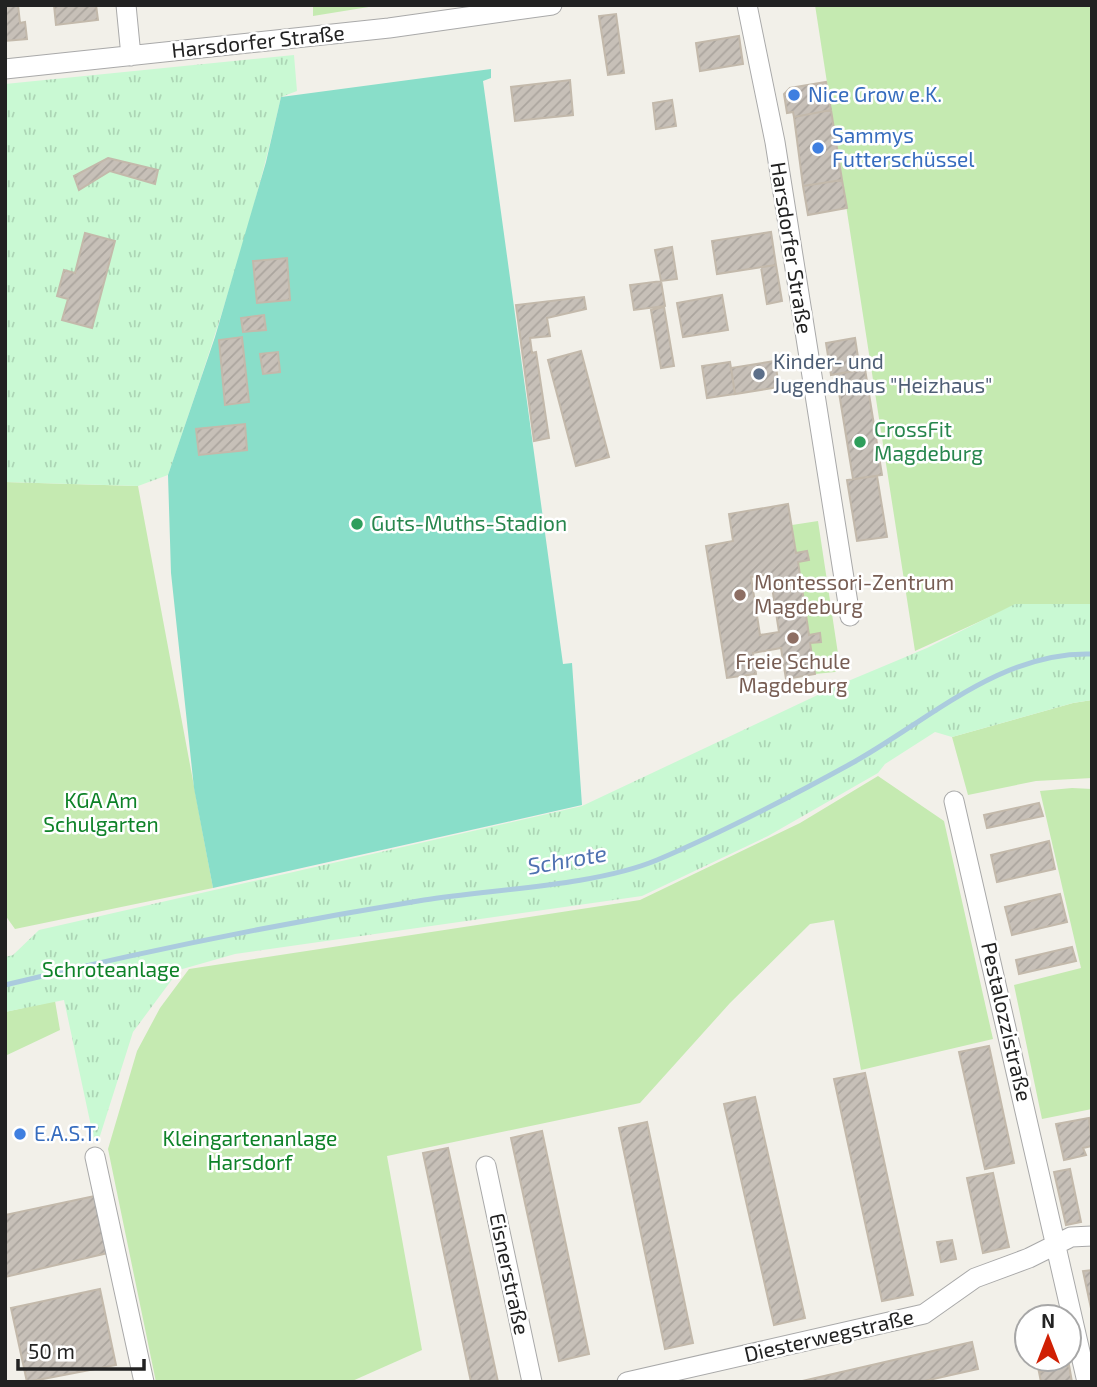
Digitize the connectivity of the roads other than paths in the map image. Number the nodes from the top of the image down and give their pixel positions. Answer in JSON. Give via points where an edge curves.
{"nodes":[{"id":1,"x":126,"y":5,"type":"edge"},
{"id":2,"x":552,"y":5,"type":"edge"},
{"id":3,"x":747,"y":5,"type":"edge"},
{"id":4,"x":499,"y":9,"type":"edge"},
{"id":5,"x":131,"y":56,"type":"junction"},
{"id":6,"x":5,"y":69,"type":"edge"},
{"id":7,"x":850,"y":616,"type":"dead end"},
{"id":8,"x":954,"y":800,"type":"dead end"},
{"id":9,"x":95,"y":1157,"type":"dead end"},
{"id":10,"x":486,"y":1166,"type":"dead end"},
{"id":11,"x":1092,"y":1236,"type":"edge"},
{"id":12,"x":1057,"y":1243,"type":"junction"},
{"id":13,"x":144,"y":1382,"type":"edge"},
{"id":14,"x":532,"y":1382,"type":"edge"},
{"id":15,"x":626,"y":1382,"type":"edge"},
{"id":16,"x":1087,"y":1382,"type":"edge"}],
"edges":[{"from":1,"to":5,"type":"street"},
{"from":2,"to":4,"type":"street","name":"Harsdorfer Straße"},
{"from":3,"to":7,"type":"street","name":"Harsdorfer Straße","via":[[775,142]]},
{"from":4,"to":5,"type":"street","name":"Harsdorfer Straße"},
{"from":5,"to":6,"type":"street","name":"Harsdorfer Straße"},
{"from":8,"to":12,"type":"street","name":"Pestalozzistraße"},
{"from":9,"to":13,"type":"street"},
{"from":10,"to":14,"type":"street","name":"Eisnerstraße"},
{"from":11,"to":12,"type":"street"},
{"from":12,"to":15,"type":"street","name":"Diesterwegstraße","via":[[975,1279],[924,1314]]},
{"from":12,"to":16,"type":"street","name":"Pestalozzistraße"}]}
